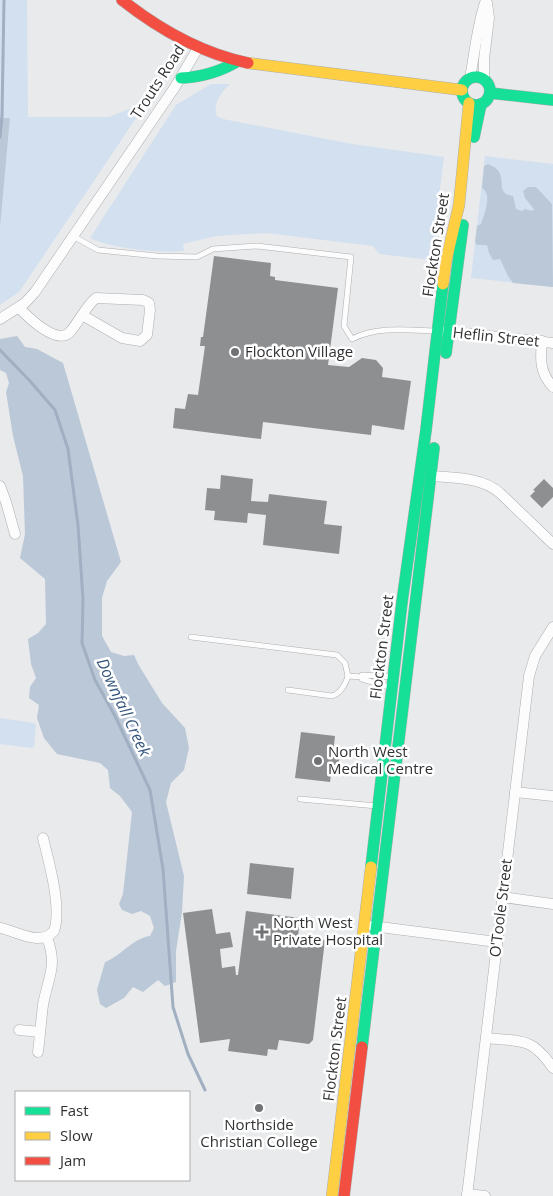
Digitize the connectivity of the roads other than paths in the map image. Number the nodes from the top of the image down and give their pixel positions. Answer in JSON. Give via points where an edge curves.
{"nodes":[{"id":1,"x":122,"y":0,"type":"edge"},
{"id":2,"x":487,"y":0,"type":"edge"},
{"id":3,"x":198,"y":48,"type":"junction"},
{"id":4,"x":238,"y":61,"type":"junction"},
{"id":5,"x":181,"y":78,"type":"junction"},
{"id":6,"x":470,"y":78,"type":"junction"},
{"id":7,"x":484,"y":79,"type":"junction"},
{"id":8,"x":462,"y":90,"type":"junction"},
{"id":9,"x":490,"y":93,"type":"junction"},
{"id":10,"x":553,"y":100,"type":"edge"},
{"id":11,"x":469,"y":103,"type":"junction"},
{"id":12,"x":481,"y":104,"type":"junction"},
{"id":13,"x":73,"y":235,"type":"junction"},
{"id":14,"x":19,"y":308,"type":"junction"},
{"id":15,"x":82,"y":315,"type":"junction"},
{"id":16,"x":0,"y":319,"type":"edge"},
{"id":17,"x":443,"y":331,"type":"junction"},
{"id":18,"x":548,"y":342,"type":"edge"},
{"id":19,"x":553,"y":387,"type":"edge"},
{"id":20,"x":431,"y":476,"type":"junction"},
{"id":21,"x":0,"y":486,"type":"edge"},
{"id":22,"x":5,"y":514,"type":"edge"},
{"id":23,"x":15,"y":534,"type":"dead end"},
{"id":24,"x":553,"y":544,"type":"edge"},
{"id":25,"x":553,"y":626,"type":"edge"},
{"id":26,"x":191,"y":637,"type":"dead end"},
{"id":27,"x":348,"y":676,"type":"junction"},
{"id":28,"x":362,"y":677,"type":"junction"},
{"id":29,"x":393,"y":683,"type":"junction"},
{"id":30,"x":288,"y":690,"type":"dead end"},
{"id":31,"x":515,"y":792,"type":"junction"},
{"id":32,"x":553,"y":796,"type":"edge"},
{"id":33,"x":300,"y":799,"type":"dead end"},
{"id":34,"x":378,"y":806,"type":"junction"},
{"id":35,"x":43,"y":838,"type":"dead end"},
{"id":36,"x":502,"y":898,"type":"junction"},
{"id":37,"x":553,"y":904,"type":"edge"},
{"id":38,"x":364,"y":925,"type":"junction"},
{"id":39,"x":376,"y":927,"type":"junction"},
{"id":40,"x":0,"y":928,"type":"edge"},
{"id":41,"x":47,"y":938,"type":"junction"},
{"id":42,"x":497,"y":942,"type":"junction"},
{"id":43,"x":19,"y":1030,"type":"dead end"},
{"id":44,"x":40,"y":1032,"type":"junction"},
{"id":45,"x":486,"y":1038,"type":"junction"},
{"id":46,"x":38,"y":1052,"type":"dead end"},
{"id":47,"x":553,"y":1068,"type":"edge"},
{"id":48,"x":467,"y":1195,"type":"edge"},
{"id":49,"x":332,"y":1196,"type":"edge"},
{"id":50,"x":344,"y":1196,"type":"edge"},
{"id":51,"x":485,"y":1196,"type":"edge"}],
"edges":[{"from":1,"to":3,"type":"street","via":[[159,28]]},
{"from":2,"to":6,"type":"street","via":[[479,19]]},
{"from":2,"to":7,"type":"street","via":[[489,18]]},
{"from":3,"to":4,"type":"street","name":"Trouts Road"},
{"from":3,"to":5,"type":"street","name":"Trouts Road"},
{"from":4,"to":5,"type":"street","via":[[228,68],[198,77]]},
{"from":4,"to":8,"type":"street","name":"Trouts Road"},
{"from":5,"to":13,"type":"street","name":"Trouts Road"},
{"from":6,"to":7,"type":"street"},
{"from":6,"to":8,"type":"street","via":[[464,82]]},
{"from":7,"to":9,"type":"street"},
{"from":8,"to":11,"type":"street","via":[[463,98]]},
{"from":9,"to":10,"type":"street"},
{"from":9,"to":12,"type":"street"},
{"from":11,"to":12,"type":"street"},
{"from":11,"to":17,"type":"street","name":"Flockton Street","via":[[458,205],[446,260]]},
{"from":12,"to":17,"type":"street","name":"Flockton Street"},
{"from":13,"to":14,"type":"street","name":"Trouts Road","via":[[35,292]]},
{"from":13,"to":17,"type":"lane","via":[[98,250],[158,256],[191,257],[213,249],[257,246],[351,257],[344,326],[352,340],[361,335],[400,329]]},
{"from":14,"to":15,"type":"street","via":[[60,337],[69,334]]},
{"from":14,"to":16,"type":"street","name":"Trouts Road"},
{"from":15,"to":15,"type":"street","via":[[98,298],[143,300],[150,308],[147,335],[140,341],[122,338]]},
{"from":17,"to":18,"type":"street","name":"Heflin Street"},
{"from":17,"to":20,"type":"street","name":"Flockton Street"},
{"from":17,"to":29,"type":"street","name":"Flockton Street"},
{"from":18,"to":19,"type":"street","via":[[541,368]]},
{"from":20,"to":24,"type":"street","via":[[491,486]]},
{"from":20,"to":39,"type":"street","name":"Flockton Street"},
{"from":21,"to":22,"type":"street"},
{"from":22,"to":23,"type":"street"},
{"from":25,"to":31,"type":"street","name":"O'Toole Street","via":[[534,656],[530,669]]},
{"from":26,"to":27,"type":"lane","via":[[337,655],[345,663]]},
{"from":27,"to":28,"type":"lane"},
{"from":27,"to":30,"type":"lane","via":[[335,696]]},
{"from":28,"to":29,"type":"lane","via":[[365,682]]},
{"from":28,"to":29,"type":"lane","via":[[365,674]]},
{"from":29,"to":34,"type":"street","name":"Flockton Street"},
{"from":31,"to":32,"type":"street"},
{"from":31,"to":36,"type":"street","name":"O'Toole Street"},
{"from":33,"to":34,"type":"lane"},
{"from":34,"to":38,"type":"street","name":"Flockton Street"},
{"from":35,"to":41,"type":"street","via":[[53,876],[56,918],[54,931]]},
{"from":36,"to":37,"type":"street"},
{"from":36,"to":42,"type":"street","name":"O'Toole Street"},
{"from":38,"to":39,"type":"street"},
{"from":38,"to":49,"type":"street","name":"Flockton Street"},
{"from":39,"to":42,"type":"street"},
{"from":39,"to":50,"type":"street","name":"Flockton Street"},
{"from":40,"to":41,"type":"street"},
{"from":41,"to":44,"type":"street","via":[[53,963]]},
{"from":42,"to":45,"type":"street","name":"O'Toole Street"},
{"from":43,"to":44,"type":"street"},
{"from":44,"to":46,"type":"street"},
{"from":45,"to":47,"type":"street","via":[[530,1044]]},
{"from":45,"to":48,"type":"street","name":"O'Toole Street"},
{"from":48,"to":51,"type":"street"}]}
